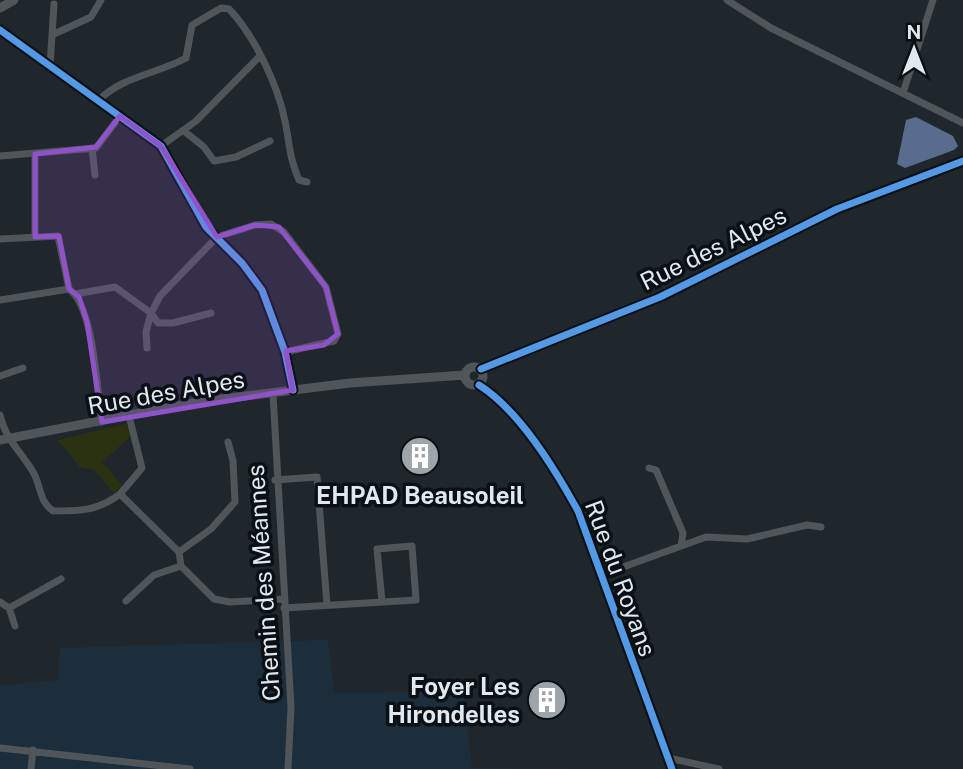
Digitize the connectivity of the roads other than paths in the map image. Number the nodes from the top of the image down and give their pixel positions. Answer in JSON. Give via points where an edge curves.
{"nodes":[{"id":1,"x":14,"y":0,"type":"edge"},
{"id":2,"x":101,"y":0,"type":"edge"},
{"id":3,"x":727,"y":0,"type":"edge"},
{"id":4,"x":933,"y":0,"type":"edge"},
{"id":5,"x":54,"y":4,"type":"dead end"},
{"id":6,"x":0,"y":8,"type":"edge"},
{"id":7,"x":0,"y":30,"type":"edge"},
{"id":8,"x":52,"y":35,"type":"junction"},
{"id":9,"x":260,"y":56,"type":"junction"},
{"id":10,"x":50,"y":66,"type":"junction"},
{"id":11,"x":903,"y":93,"type":"junction"},
{"id":12,"x":99,"y":100,"type":"junction"},
{"id":13,"x":120,"y":116,"type":"junction"},
{"id":14,"x":963,"y":123,"type":"edge"},
{"id":15,"x":184,"y":131,"type":"junction"},
{"id":16,"x":270,"y":141,"type":"dead end"},
{"id":17,"x":161,"y":146,"type":"junction"},
{"id":18,"x":92,"y":148,"type":"junction"},
{"id":19,"x":35,"y":154,"type":"junction"},
{"id":20,"x":0,"y":156,"type":"edge"},
{"id":21,"x":963,"y":161,"type":"edge"},
{"id":22,"x":96,"y":175,"type":"dead end"},
{"id":23,"x":307,"y":182,"type":"dead end"},
{"id":24,"x":35,"y":237,"type":"junction"},
{"id":25,"x":217,"y":237,"type":"junction"},
{"id":26,"x":0,"y":239,"type":"edge"},
{"id":27,"x":72,"y":292,"type":"junction"},
{"id":28,"x":0,"y":300,"type":"edge"},
{"id":29,"x":152,"y":313,"type":"junction"},
{"id":30,"x":211,"y":313,"type":"dead end"},
{"id":31,"x":147,"y":348,"type":"dead end"},
{"id":32,"x":285,"y":352,"type":"junction"},
{"id":33,"x":23,"y":368,"type":"dead end"},
{"id":34,"x":481,"y":369,"type":"junction"},
{"id":35,"x":465,"y":375,"type":"junction"},
{"id":36,"x":0,"y":376,"type":"edge"},
{"id":37,"x":479,"y":385,"type":"junction"},
{"id":38,"x":293,"y":390,"type":"junction"},
{"id":39,"x":272,"y":394,"type":"junction"},
{"id":40,"x":0,"y":415,"type":"edge"},
{"id":41,"x":129,"y":416,"type":"junction"},
{"id":42,"x":102,"y":422,"type":"junction"},
{"id":43,"x":4,"y":439,"type":"edge"},
{"id":44,"x":228,"y":442,"type":"dead end"},
{"id":45,"x":649,"y":468,"type":"dead end"},
{"id":46,"x":275,"y":480,"type":"junction"},
{"id":47,"x":120,"y":494,"type":"junction"},
{"id":48,"x":821,"y":527,"type":"dead end"},
{"id":49,"x":681,"y":546,"type":"junction"},
{"id":50,"x":179,"y":552,"type":"junction"},
{"id":51,"x":181,"y":566,"type":"junction"},
{"id":52,"x":601,"y":575,"type":"junction"},
{"id":53,"x":61,"y":579,"type":"dead end"},
{"id":54,"x":126,"y":601,"type":"dead end"},
{"id":55,"x":0,"y":602,"type":"edge"},
{"id":56,"x":382,"y":602,"type":"junction"},
{"id":57,"x":284,"y":603,"type":"junction"},
{"id":58,"x":327,"y":605,"type":"junction"},
{"id":59,"x":9,"y":608,"type":"junction"},
{"id":60,"x":15,"y":626,"type":"dead end"},
{"id":61,"x":0,"y":748,"type":"edge"},
{"id":62,"x":33,"y":750,"type":"junction"},
{"id":63,"x":668,"y":758,"type":"junction"},
{"id":64,"x":31,"y":769,"type":"edge"},
{"id":65,"x":190,"y":769,"type":"edge"},
{"id":66,"x":288,"y":769,"type":"edge"},
{"id":67,"x":672,"y":769,"type":"edge"},
{"id":68,"x":719,"y":769,"type":"edge"}],
"edges":[{"from":1,"to":6,"type":"street"},
{"from":2,"to":8,"type":"street","via":[[91,17]]},
{"from":3,"to":11,"type":"street"},
{"from":4,"to":11,"type":"street"},
{"from":5,"to":8,"type":"street"},
{"from":7,"to":10,"type":"street"},
{"from":8,"to":10,"type":"street"},
{"from":9,"to":12,"type":"street","via":[[231,11],[221,8],[191,25],[186,58],[163,71],[140,74]]},
{"from":9,"to":15,"type":"street"},
{"from":9,"to":23,"type":"street","via":[[284,116],[288,152],[299,180]]},
{"from":10,"to":12,"type":"street"},
{"from":11,"to":14,"type":"street"},
{"from":12,"to":13,"type":"street"},
{"from":13,"to":17,"type":"street"},
{"from":13,"to":18,"type":"street"},
{"from":15,"to":16,"type":"street","via":[[214,161],[236,158]]},
{"from":15,"to":17,"type":"street"},
{"from":17,"to":25,"type":"street","via":[[197,213]]},
{"from":18,"to":19,"type":"street"},
{"from":18,"to":22,"type":"street"},
{"from":19,"to":20,"type":"street"},
{"from":19,"to":24,"type":"street"},
{"from":21,"to":34,"type":"street","name":"Rue des Alpes","via":[[837,209],[660,297]]},
{"from":24,"to":26,"type":"street"},
{"from":24,"to":27,"type":"street","via":[[58,236]]},
{"from":25,"to":29,"type":"street","via":[[160,296]]},
{"from":25,"to":32,"type":"street","via":[[262,289]]},
{"from":25,"to":32,"type":"street","via":[[255,225],[279,227],[326,287],[338,334],[334,341]]},
{"from":27,"to":28,"type":"street"},
{"from":27,"to":29,"type":"street","via":[[115,287]]},
{"from":27,"to":42,"type":"street","via":[[87,322]]},
{"from":29,"to":30,"type":"street","via":[[158,323]]},
{"from":29,"to":31,"type":"street"},
{"from":32,"to":38,"type":"street"},
{"from":33,"to":36,"type":"street"},
{"from":34,"to":35,"type":"street","via":[[471,367]]},
{"from":34,"to":37,"type":"street","via":[[484,377]]},
{"from":35,"to":37,"type":"street","via":[[469,384]]},
{"from":35,"to":38,"type":"street","name":"Rue des Alpes"},
{"from":37,"to":52,"type":"street","name":"Rue du Royans","via":[[525,430],[556,472],[578,511]]},
{"from":38,"to":39,"type":"street","name":"Rue des Alpes"},
{"from":39,"to":41,"type":"street","name":"Rue des Alpes"},
{"from":39,"to":46,"type":"street","name":"Chemin des Méannes"},
{"from":40,"to":43,"type":"street"},
{"from":41,"to":42,"type":"street","name":"Rue des Alpes"},
{"from":41,"to":47,"type":"street","via":[[142,468]]},
{"from":42,"to":43,"type":"street","name":"Rue des Alpes"},
{"from":43,"to":47,"type":"street","via":[[33,472],[41,499],[53,511],[87,511]]},
{"from":44,"to":50,"type":"street","via":[[235,502],[211,529]]},
{"from":45,"to":49,"type":"street","via":[[656,470],[683,533]]},
{"from":46,"to":57,"type":"street","name":"Chemin des Méannes"},
{"from":46,"to":58,"type":"street","via":[[317,477]]},
{"from":47,"to":50,"type":"street"},
{"from":48,"to":49,"type":"street","via":[[807,525],[747,539],[706,537]]},
{"from":49,"to":52,"type":"street"},
{"from":50,"to":51,"type":"street"},
{"from":51,"to":54,"type":"street","via":[[154,575]]},
{"from":51,"to":57,"type":"street","via":[[214,599]]},
{"from":52,"to":63,"type":"street","name":"Rue du Royans"},
{"from":53,"to":59,"type":"street"},
{"from":55,"to":59,"type":"street"},
{"from":56,"to":56,"type":"street","via":[[416,600],[412,546],[377,549]]},
{"from":56,"to":58,"type":"street"},
{"from":57,"to":58,"type":"street"},
{"from":57,"to":66,"type":"street","name":"Chemin des Méannes","via":[[291,707]]},
{"from":59,"to":60,"type":"street"},
{"from":61,"to":62,"type":"street"},
{"from":62,"to":64,"type":"street"},
{"from":62,"to":65,"type":"street"},
{"from":63,"to":67,"type":"street","name":"Rue du Royans"},
{"from":63,"to":68,"type":"street"}]}
